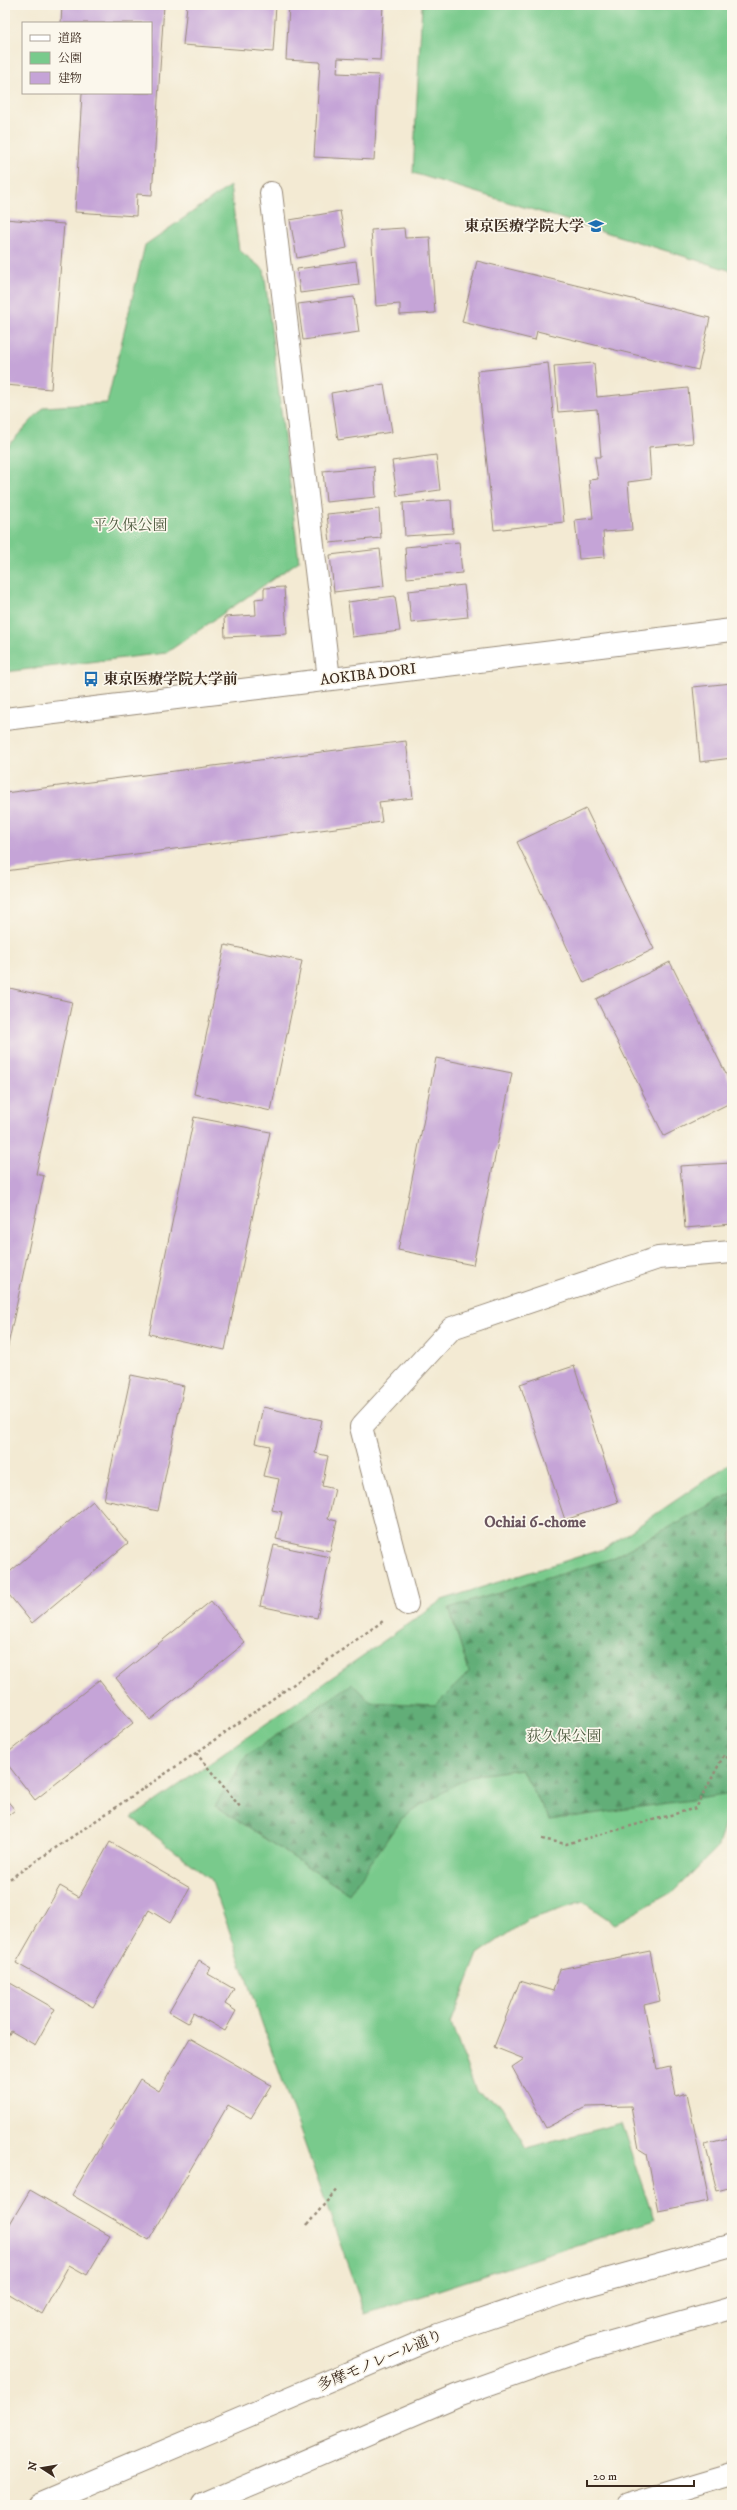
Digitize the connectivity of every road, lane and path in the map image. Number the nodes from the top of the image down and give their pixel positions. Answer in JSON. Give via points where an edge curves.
{"nodes":[{"id":1,"x":271,"y":193,"type":"dead end"},
{"id":2,"x":732,"y":630,"type":"edge"},
{"id":3,"x":329,"y":679,"type":"junction"},
{"id":4,"x":5,"y":719,"type":"edge"},
{"id":5,"x":732,"y":1252,"type":"edge"},
{"id":6,"x":407,"y":1604,"type":"joint"},
{"id":7,"x":196,"y":1753,"type":"junction"},
{"id":8,"x":732,"y":1761,"type":"edge"},
{"id":9,"x":241,"y":1808,"type":"dead end"},
{"id":10,"x":542,"y":1839,"type":"dead end"},
{"id":11,"x":5,"y":1882,"type":"edge"},
{"id":12,"x":338,"y":2188,"type":"dead end"},
{"id":13,"x":308,"y":2225,"type":"dead end"},
{"id":14,"x":732,"y":2245,"type":"edge"},
{"id":15,"x":732,"y":2308,"type":"edge"},
{"id":16,"x":732,"y":2474,"type":"edge"},
{"id":17,"x":38,"y":2505,"type":"edge"},
{"id":18,"x":203,"y":2505,"type":"edge"},
{"id":19,"x":628,"y":2505,"type":"edge"}],
"edges":[{"from":1,"to":3,"type":"street"},
{"from":2,"to":3,"type":"street","name":"AOKIBA DORI"},
{"from":3,"to":4,"type":"street","name":"AOKIBA DORI"},
{"from":5,"to":6,"type":"street","via":[[658,1258],[452,1328],[361,1427]]},
{"from":6,"to":7,"type":"path"},
{"from":7,"to":9,"type":"path"},
{"from":7,"to":11,"type":"path"},
{"from":8,"to":10,"type":"path","via":[[724,1755],[696,1808],[566,1844]]},
{"from":12,"to":13,"type":"path"},
{"from":14,"to":17,"type":"street","name":"多摩モノレール通り","via":[[573,2289],[438,2336]]},
{"from":15,"to":18,"type":"street","via":[[590,2348],[458,2395]]},
{"from":16,"to":19,"type":"street"}]}
